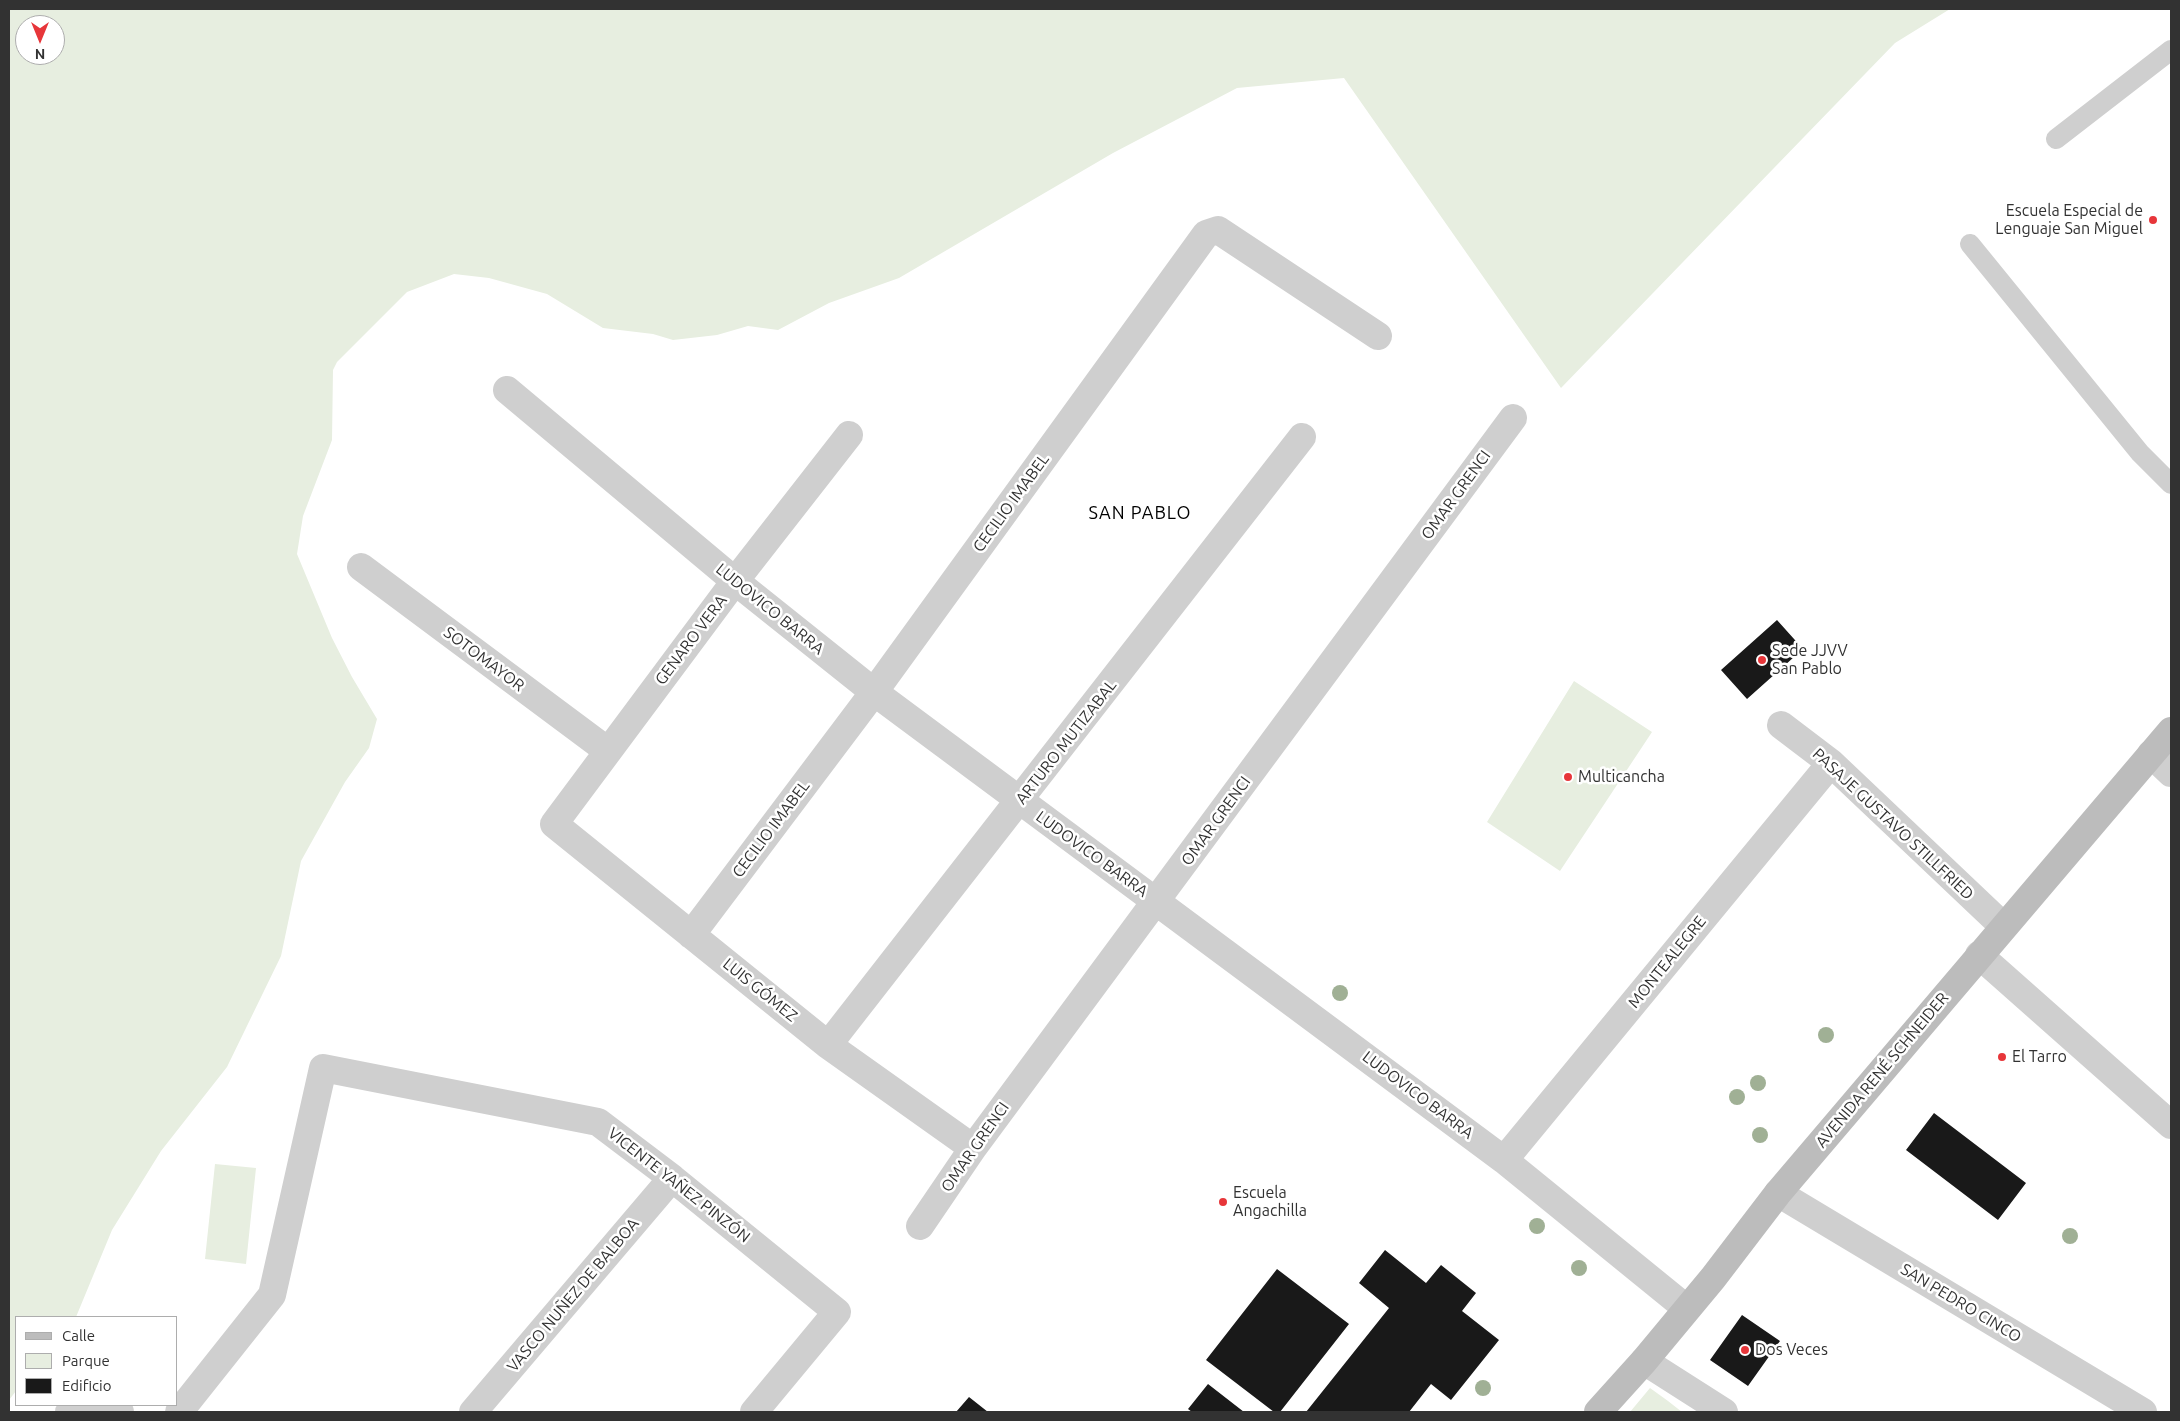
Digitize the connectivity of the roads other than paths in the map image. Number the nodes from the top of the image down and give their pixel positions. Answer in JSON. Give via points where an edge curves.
{"nodes":[{"id":1,"x":2171,"y":50,"type":"edge"},
{"id":2,"x":2056,"y":139,"type":"dead end"},
{"id":3,"x":1970,"y":244,"type":"dead end"},
{"id":4,"x":1378,"y":336,"type":"dead end"},
{"id":5,"x":507,"y":390,"type":"dead end"},
{"id":6,"x":1513,"y":418,"type":"dead end"},
{"id":7,"x":849,"y":436,"type":"dead end"},
{"id":8,"x":1302,"y":437,"type":"dead end"},
{"id":9,"x":2171,"y":484,"type":"edge"},
{"id":10,"x":361,"y":567,"type":"dead end"},
{"id":11,"x":735,"y":581,"type":"junction"},
{"id":12,"x":874,"y":692,"type":"junction"},
{"id":13,"x":1781,"y":725,"type":"dead end"},
{"id":14,"x":2171,"y":731,"type":"edge"},
{"id":15,"x":608,"y":751,"type":"junction"},
{"id":16,"x":2151,"y":754,"type":"junction"},
{"id":17,"x":1830,"y":763,"type":"junction"},
{"id":18,"x":2171,"y":772,"type":"edge"},
{"id":19,"x":1020,"y":802,"type":"junction"},
{"id":20,"x":554,"y":824,"type":"joint"},
{"id":21,"x":1157,"y":901,"type":"junction"},
{"id":22,"x":2003,"y":926,"type":"junction"},
{"id":23,"x":692,"y":935,"type":"junction"},
{"id":24,"x":1979,"y":955,"type":"junction"},
{"id":25,"x":828,"y":1045,"type":"junction"},
{"id":26,"x":2171,"y":1125,"type":"edge"},
{"id":27,"x":973,"y":1148,"type":"junction"},
{"id":28,"x":1504,"y":1160,"type":"junction"},
{"id":29,"x":672,"y":1178,"type":"junction"},
{"id":30,"x":1778,"y":1193,"type":"junction"},
{"id":31,"x":920,"y":1226,"type":"dead end"},
{"id":32,"x":1686,"y":1308,"type":"junction"},
{"id":33,"x":1644,"y":1361,"type":"junction"},
{"id":34,"x":69,"y":1412,"type":"edge"},
{"id":35,"x":120,"y":1412,"type":"edge"},
{"id":36,"x":179,"y":1412,"type":"edge"},
{"id":37,"x":473,"y":1412,"type":"edge"},
{"id":38,"x":754,"y":1412,"type":"edge"},
{"id":39,"x":1598,"y":1412,"type":"edge"},
{"id":40,"x":1724,"y":1412,"type":"edge"},
{"id":41,"x":2143,"y":1412,"type":"edge"}],
"edges":[{"from":1,"to":2,"type":"lane"},
{"from":3,"to":9,"type":"lane","via":[[2140,453]]},
{"from":4,"to":12,"type":"street","name":"CECILIO IMABEL","via":[[1218,230],[1206,234]]},
{"from":5,"to":11,"type":"street","name":"LUDOVICO BARRA"},
{"from":6,"to":21,"type":"street","name":"OMAR GRENCI"},
{"from":7,"to":11,"type":"street","name":"GENARO VERA"},
{"from":8,"to":19,"type":"street","name":"ARTURO MUTIZABAL"},
{"from":10,"to":15,"type":"street","name":"SOTOMAYOR"},
{"from":11,"to":12,"type":"street","name":"LUDOVICO BARRA"},
{"from":11,"to":15,"type":"street","name":"GENARO VERA"},
{"from":12,"to":19,"type":"street","name":"LUDOVICO BARRA"},
{"from":12,"to":23,"type":"street","name":"CECILIO IMABEL"},
{"from":13,"to":17,"type":"street","name":"PASAJE GUSTAVO STILLFRIED"},
{"from":14,"to":16,"type":"main road","name":"AVENIDA RENÉ SCHNEIDER"},
{"from":15,"to":20,"type":"street","name":"GENARO VERA"},
{"from":16,"to":18,"type":"street"},
{"from":16,"to":22,"type":"main road","name":"AVENIDA RENÉ SCHNEIDER"},
{"from":17,"to":22,"type":"street","name":"PASAJE GUSTAVO STILLFRIED"},
{"from":17,"to":28,"type":"street","name":"MONTEALEGRE"},
{"from":19,"to":21,"type":"street","name":"LUDOVICO BARRA"},
{"from":19,"to":25,"type":"street","name":"ARTURO MUTIZABAL"},
{"from":20,"to":23,"type":"street","name":"LUIS GÓMEZ"},
{"from":21,"to":27,"type":"street","name":"OMAR GRENCI"},
{"from":21,"to":28,"type":"street","name":"LUDOVICO BARRA"},
{"from":22,"to":24,"type":"main road","name":"AVENIDA RENÉ SCHNEIDER"},
{"from":23,"to":25,"type":"street","name":"LUIS GÓMEZ"},
{"from":24,"to":26,"type":"street"},
{"from":24,"to":30,"type":"main road","name":"AVENIDA RENÉ SCHNEIDER"},
{"from":25,"to":27,"type":"street","name":"LUIS GÓMEZ"},
{"from":27,"to":31,"type":"street","name":"OMAR GRENCI"},
{"from":28,"to":32,"type":"street","name":"LUDOVICO BARRA"},
{"from":29,"to":36,"type":"street","name":"VICENTE YAÑEZ PINZÓN","via":[[598,1122],[323,1068],[272,1295]]},
{"from":29,"to":37,"type":"street","name":"VASCO NUÑEZ DE BALBOA"},
{"from":29,"to":38,"type":"street","name":"VICENTE YAÑEZ PINZÓN","via":[[837,1312]]},
{"from":30,"to":32,"type":"main road","name":"AVENIDA RENÉ SCHNEIDER"},
{"from":30,"to":41,"type":"street","name":"SAN PEDRO CINCO"},
{"from":32,"to":33,"type":"main road","name":"AVENIDA RENÉ SCHNEIDER"},
{"from":33,"to":39,"type":"main road","name":"AVENIDA RENÉ SCHNEIDER"},
{"from":33,"to":40,"type":"street"},
{"from":34,"to":35,"type":"street"}]}
